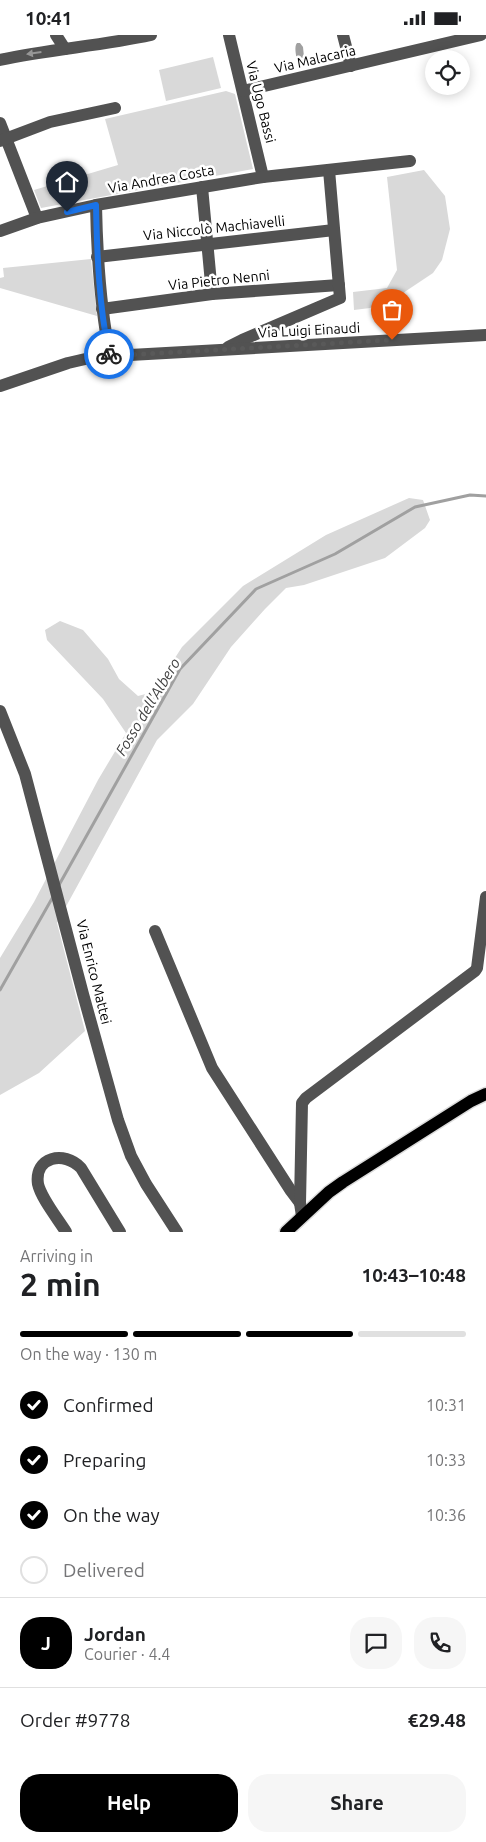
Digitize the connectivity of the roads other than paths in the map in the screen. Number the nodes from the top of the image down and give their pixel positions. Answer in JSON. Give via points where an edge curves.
{"nodes":[{"id":1,"x":56,"y":35,"type":"edge"},
{"id":2,"x":151,"y":35,"type":"edge"},
{"id":3,"x":229,"y":35,"type":"edge"},
{"id":4,"x":343,"y":35,"type":"edge"},
{"id":5,"x":481,"y":35,"type":"edge"},
{"id":6,"x":93,"y":40,"type":"edge"},
{"id":7,"x":65,"y":49,"type":"junction"},
{"id":8,"x":0,"y":60,"type":"edge"},
{"id":9,"x":351,"y":66,"type":"junction"},
{"id":10,"x":243,"y":91,"type":"junction"},
{"id":11,"x":115,"y":108,"type":"dead end"},
{"id":12,"x":0,"y":123,"type":"edge"},
{"id":13,"x":3,"y":139,"type":"edge"},
{"id":14,"x":410,"y":161,"type":"dead end"},
{"id":15,"x":329,"y":170,"type":"junction"},
{"id":16,"x":263,"y":177,"type":"junction"},
{"id":17,"x":202,"y":187,"type":"junction"},
{"id":18,"x":96,"y":205,"type":"junction"},
{"id":19,"x":37,"y":218,"type":"junction"},
{"id":20,"x":334,"y":230,"type":"junction"},
{"id":21,"x":0,"y":231,"type":"edge"},
{"id":22,"x":207,"y":244,"type":"junction"},
{"id":23,"x":97,"y":257,"type":"junction"},
{"id":24,"x":339,"y":285,"type":"junction"},
{"id":25,"x":212,"y":294,"type":"junction"},
{"id":26,"x":102,"y":309,"type":"junction"},
{"id":27,"x":486,"y":335,"type":"edge"},
{"id":28,"x":224,"y":350,"type":"junction"},
{"id":29,"x":110,"y":356,"type":"junction"},
{"id":30,"x":0,"y":386,"type":"edge"},
{"id":31,"x":0,"y":711,"type":"edge"},
{"id":32,"x":486,"y":897,"type":"edge"},
{"id":33,"x":155,"y":931,"type":"dead end"},
{"id":34,"x":486,"y":1094,"type":"edge"},
{"id":35,"x":300,"y":1203,"type":"junction"},
{"id":36,"x":302,"y":1216,"type":"junction"},
{"id":37,"x":66,"y":1232,"type":"edge"},
{"id":38,"x":120,"y":1232,"type":"edge"},
{"id":39,"x":177,"y":1232,"type":"edge"},
{"id":40,"x":286,"y":1232,"type":"edge"}],
"edges":[{"from":1,"to":7,"type":"street"},
{"from":2,"to":6,"type":"street"},
{"from":3,"to":10,"type":"street","name":"Via Ugo Bassi"},
{"from":4,"to":9,"type":"street"},
{"from":5,"to":9,"type":"street","name":"Via Malacaria"},
{"from":6,"to":7,"type":"street"},
{"from":7,"to":8,"type":"street","one_way":true},
{"from":9,"to":10,"type":"street","name":"Via Malacaria"},
{"from":10,"to":16,"type":"street","name":"Via Ugo Bassi"},
{"from":11,"to":13,"type":"street","via":[[50,122]]},
{"from":12,"to":13,"type":"street"},
{"from":13,"to":19,"type":"street"},
{"from":14,"to":15,"type":"street","name":"Via Andrea Costa"},
{"from":15,"to":16,"type":"street","name":"Via Andrea Costa"},
{"from":15,"to":20,"type":"street"},
{"from":16,"to":17,"type":"street","name":"Via Andrea Costa"},
{"from":17,"to":18,"type":"street","name":"Via Andrea Costa"},
{"from":17,"to":22,"type":"street"},
{"from":18,"to":19,"type":"street","name":"Via Andrea Costa"},
{"from":18,"to":23,"type":"street"},
{"from":19,"to":21,"type":"street","name":"Via Andrea Costa"},
{"from":20,"to":22,"type":"street","name":"Via Niccolò Machiavelli"},
{"from":20,"to":24,"type":"street"},
{"from":22,"to":23,"type":"street","name":"Via Niccolò Machiavelli"},
{"from":22,"to":25,"type":"street"},
{"from":23,"to":26,"type":"street"},
{"from":24,"to":25,"type":"street","name":"Via Pietro Nenni"},
{"from":24,"to":28,"type":"street","name":"Via Luigi Einaudi","via":[[340,298]]},
{"from":25,"to":26,"type":"street","name":"Via Pietro Nenni"},
{"from":26,"to":29,"type":"street"},
{"from":27,"to":28,"type":"street","name":"Via Luigi Einaudi"},
{"from":28,"to":29,"type":"street","name":"Via Luigi Einaudi"},
{"from":29,"to":30,"type":"street","name":"Via Luigi Einaudi","via":[[68,363]]},
{"from":31,"to":39,"type":"street","name":"Via Enrico Mattei","via":[[25,774],[105,1075],[131,1156]]},
{"from":32,"to":35,"type":"street","via":[[475,971],[302,1103]]},
{"from":33,"to":35,"type":"street","via":[[212,1067]]},
{"from":34,"to":36,"type":"main road","via":[[343,1182]]},
{"from":35,"to":36,"type":"street"},
{"from":36,"to":40,"type":"main road"},
{"from":37,"to":38,"type":"street","via":[[38,1184],[42,1167],[58,1157],[67,1157],[81,1168]]}]}
